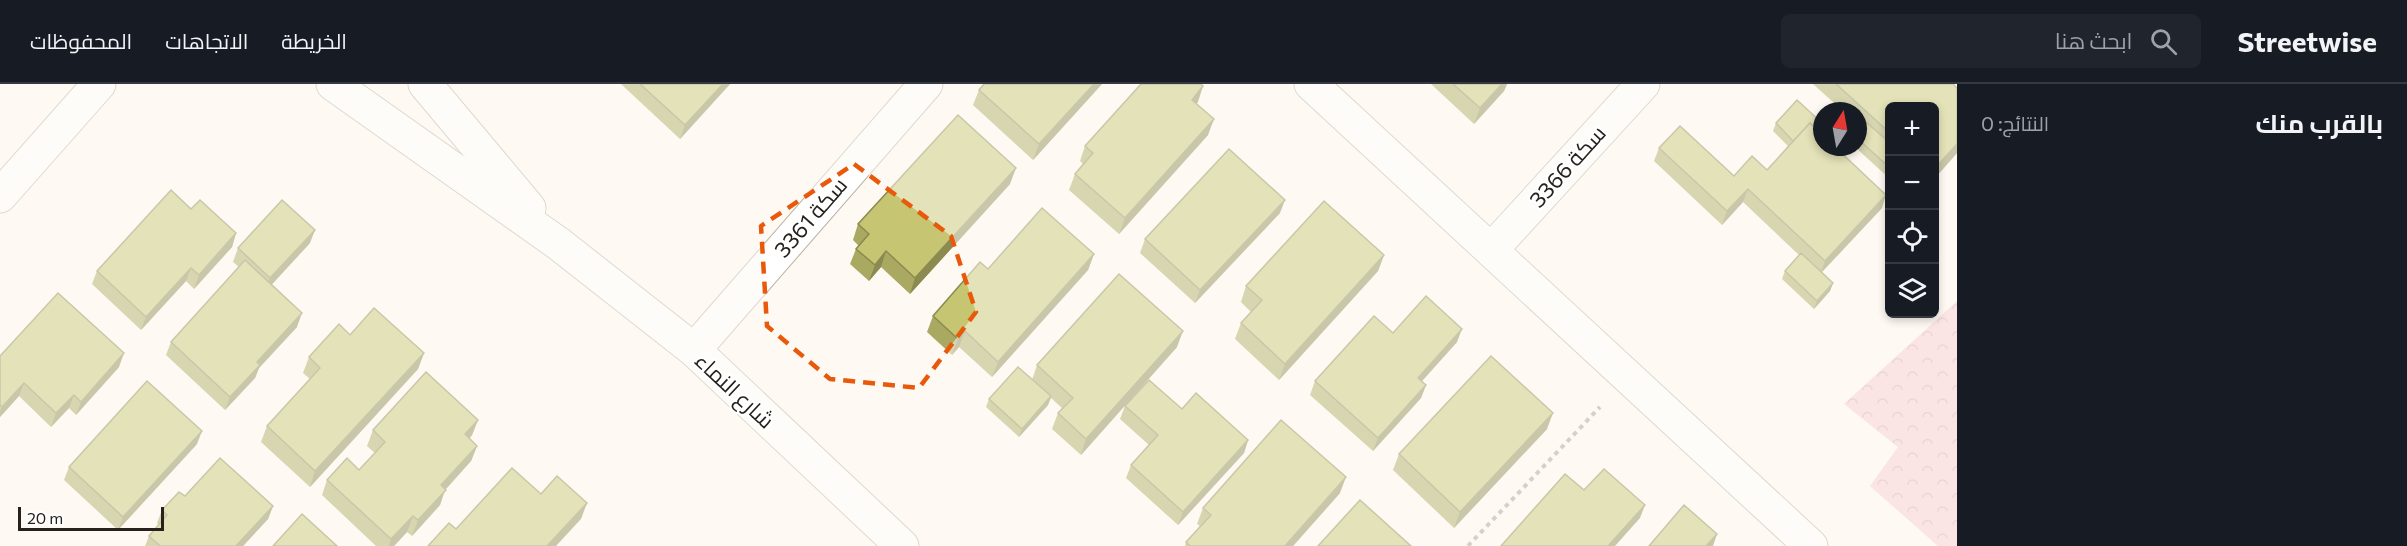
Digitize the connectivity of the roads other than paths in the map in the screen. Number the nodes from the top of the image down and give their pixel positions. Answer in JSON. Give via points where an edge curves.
{"nodes":[{"id":1,"x":99,"y":84,"type":"edge"},
{"id":2,"x":333,"y":84,"type":"edge"},
{"id":3,"x":425,"y":84,"type":"edge"},
{"id":4,"x":926,"y":84,"type":"edge"},
{"id":5,"x":1311,"y":84,"type":"edge"},
{"id":6,"x":1643,"y":84,"type":"edge"},
{"id":7,"x":0,"y":196,"type":"edge"},
{"id":8,"x":559,"y":244,"type":"junction"},
{"id":9,"x":1492,"y":249,"type":"junction"},
{"id":10,"x":694,"y":350,"type":"junction"},
{"id":11,"x":902,"y":546,"type":"edge"},
{"id":12,"x":1811,"y":546,"type":"edge"}],
"edges":[{"from":1,"to":7,"type":"street"},
{"from":2,"to":8,"type":"street","name":"شارع النماء"},
{"from":3,"to":8,"type":"street","name":"شارع النماء"},
{"from":4,"to":10,"type":"street","name":"سكة 3361"},
{"from":5,"to":9,"type":"street"},
{"from":6,"to":9,"type":"street","name":"سكة 3366"},
{"from":8,"to":10,"type":"street","name":"شارع النماء"},
{"from":9,"to":12,"type":"street"},
{"from":10,"to":11,"type":"street","name":"شارع النماء"}]}
